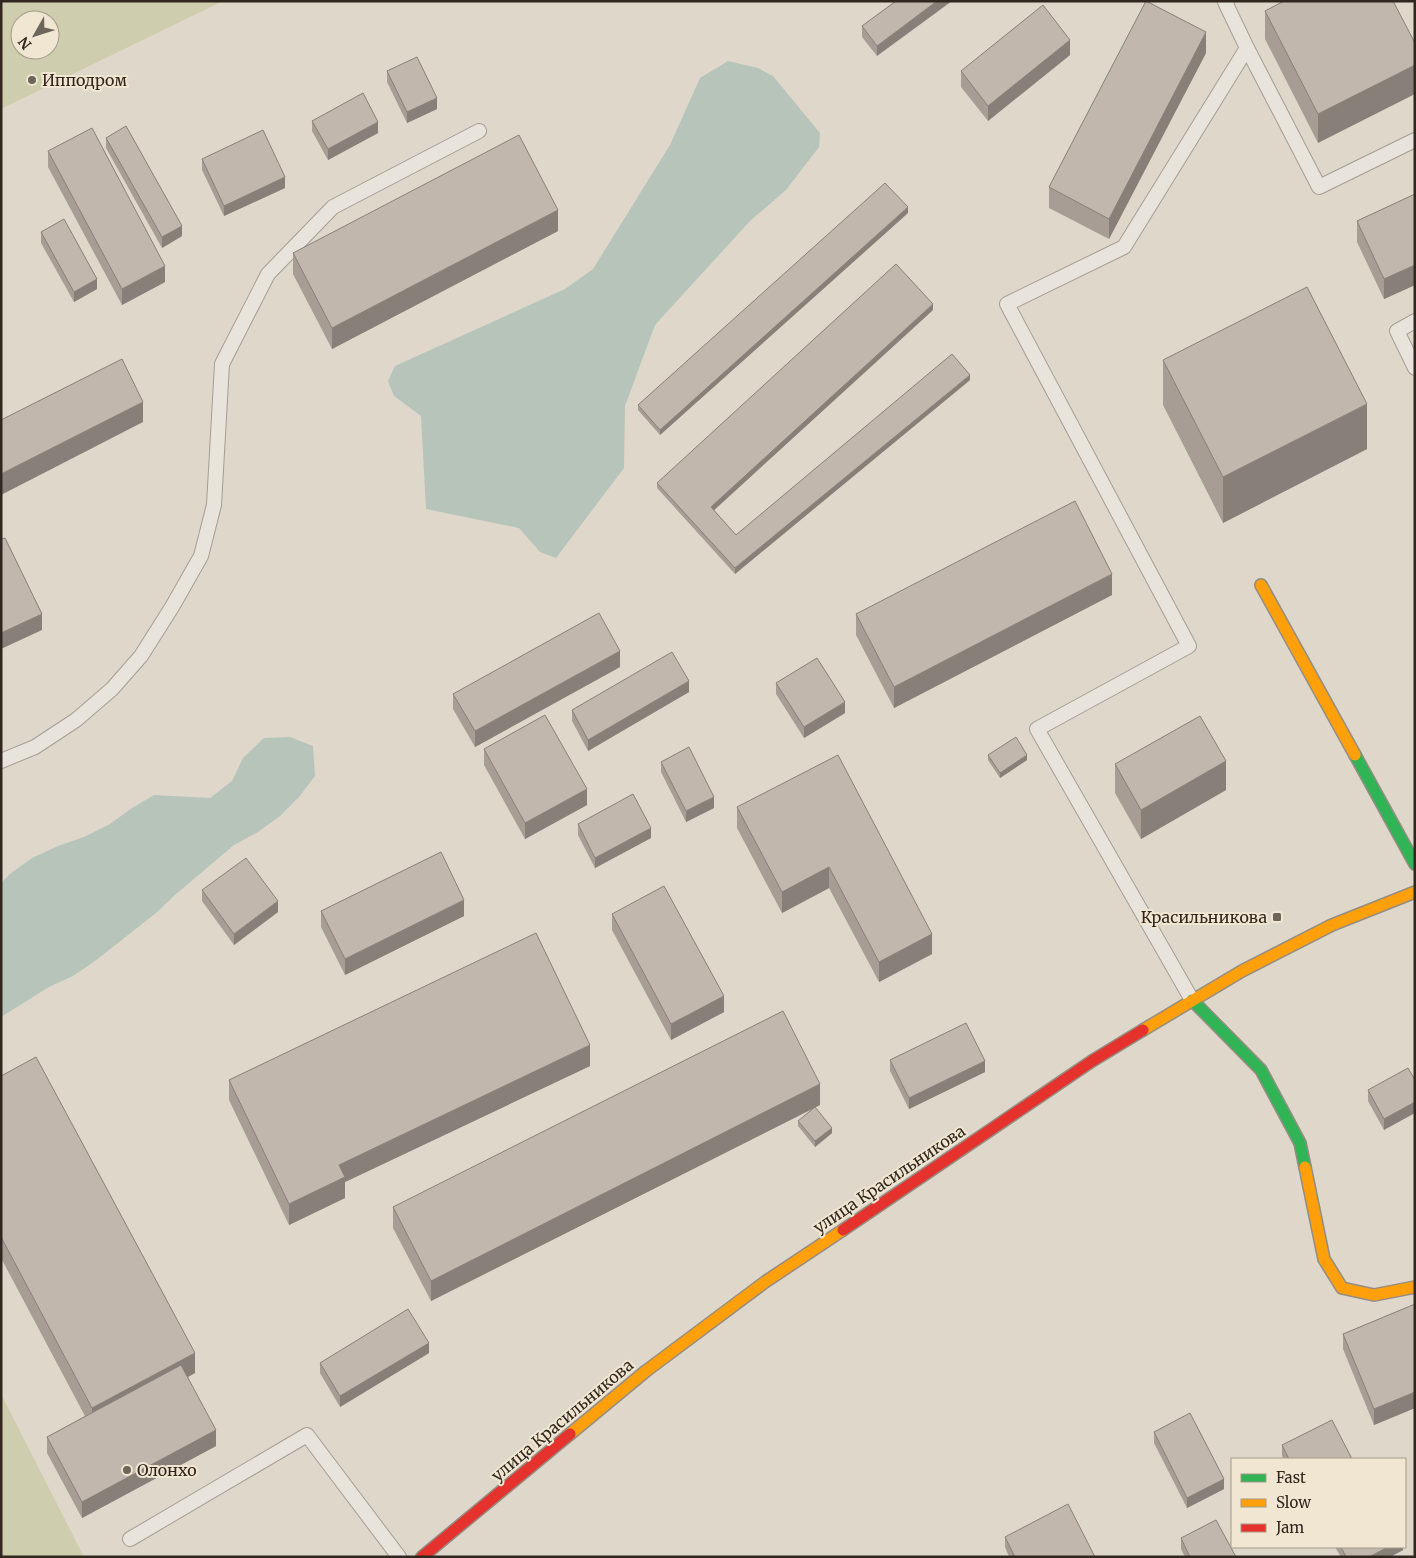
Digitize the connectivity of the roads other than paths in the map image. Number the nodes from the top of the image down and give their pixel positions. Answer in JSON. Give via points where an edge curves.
{"nodes":[{"id":1,"x":1227,"y":1,"type":"edge"},
{"id":2,"x":1247,"y":48,"type":"junction"},
{"id":3,"x":479,"y":131,"type":"dead end"},
{"id":4,"x":1415,"y":140,"type":"edge"},
{"id":5,"x":1415,"y":321,"type":"edge"},
{"id":6,"x":1415,"y":368,"type":"edge"},
{"id":7,"x":1261,"y":584,"type":"dead end"},
{"id":8,"x":1,"y":761,"type":"edge"},
{"id":9,"x":1415,"y":864,"type":"edge"},
{"id":10,"x":1415,"y":892,"type":"edge"},
{"id":11,"x":1192,"y":1000,"type":"junction"},
{"id":12,"x":1415,"y":1288,"type":"edge"},
{"id":13,"x":130,"y":1539,"type":"dead end"},
{"id":14,"x":399,"y":1557,"type":"edge"},
{"id":15,"x":422,"y":1557,"type":"edge"}],
"edges":[{"from":1,"to":2,"type":"lane"},
{"from":2,"to":4,"type":"lane","via":[[1319,187]]},
{"from":2,"to":11,"type":"lane","via":[[1124,247],[1007,304],[1190,646],[1037,729]]},
{"from":3,"to":8,"type":"lane","via":[[333,207],[268,274],[222,364],[214,505],[201,556],[141,656],[112,689],[76,720],[35,747]]},
{"from":5,"to":6,"type":"lane","via":[[1397,330]]},
{"from":7,"to":9,"type":"main road"},
{"from":10,"to":11,"type":"main road","name":"улица Красильникова","via":[[1332,925]]},
{"from":11,"to":12,"type":"main road","via":[[1261,1070],[1300,1143],[1324,1259],[1342,1288],[1374,1295]]},
{"from":11,"to":15,"type":"main road","name":"улица Красильникова","via":[[1092,1061],[765,1282],[646,1371]]},
{"from":13,"to":14,"type":"lane","via":[[307,1435]]}]}
